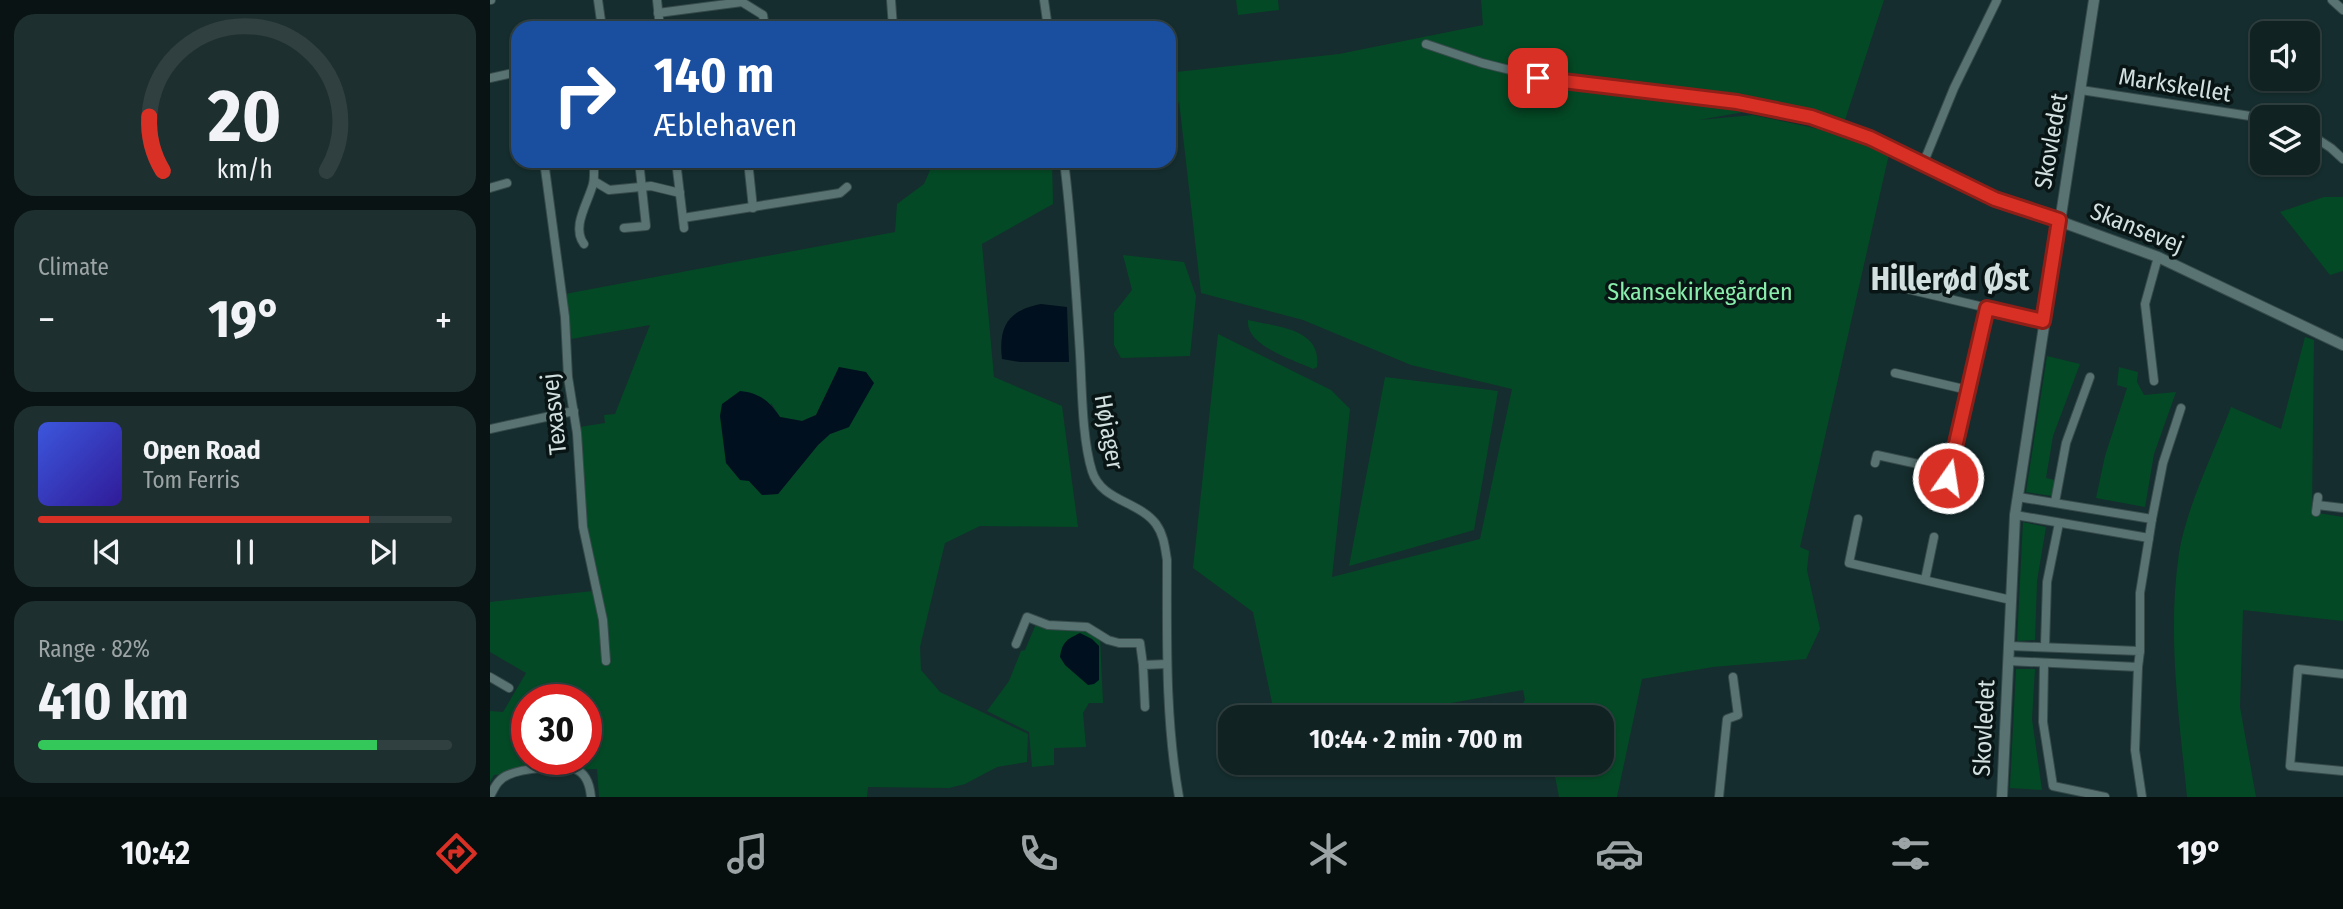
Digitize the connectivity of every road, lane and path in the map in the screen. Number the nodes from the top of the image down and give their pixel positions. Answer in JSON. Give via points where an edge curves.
{"nodes":[{"id":1,"x":598,"y":0,"type":"edge"},
{"id":2,"x":657,"y":0,"type":"edge"},
{"id":3,"x":891,"y":0,"type":"edge"},
{"id":4,"x":1044,"y":0,"type":"edge"},
{"id":5,"x":1997,"y":0,"type":"edge"},
{"id":6,"x":2094,"y":0,"type":"edge"},
{"id":7,"x":2332,"y":0,"type":"edge"},
{"id":8,"x":2342,"y":7,"type":"edge"},
{"id":9,"x":659,"y":13,"type":"junction"},
{"id":10,"x":601,"y":21,"type":"edge"},
{"id":11,"x":660,"y":21,"type":"edge"},
{"id":12,"x":764,"y":21,"type":"edge"},
{"id":13,"x":892,"y":21,"type":"edge"},
{"id":14,"x":1047,"y":21,"type":"edge"},
{"id":15,"x":1426,"y":44,"type":"dead end"},
{"id":16,"x":511,"y":74,"type":"edge"},
{"id":17,"x":490,"y":78,"type":"edge"},
{"id":18,"x":2081,"y":90,"type":"junction"},
{"id":19,"x":2250,"y":116,"type":"edge"},
{"id":20,"x":2320,"y":141,"type":"edge"},
{"id":21,"x":2343,"y":159,"type":"edge"},
{"id":22,"x":1923,"y":164,"type":"junction"},
{"id":23,"x":545,"y":168,"type":"edge"},
{"id":24,"x":595,"y":168,"type":"edge"},
{"id":25,"x":640,"y":168,"type":"edge"},
{"id":26,"x":677,"y":168,"type":"edge"},
{"id":27,"x":749,"y":168,"type":"edge"},
{"id":28,"x":1065,"y":168,"type":"edge"},
{"id":29,"x":594,"y":181,"type":"junction"},
{"id":30,"x":508,"y":183,"type":"dead end"},
{"id":31,"x":642,"y":186,"type":"junction"},
{"id":32,"x":847,"y":187,"type":"dead end"},
{"id":33,"x":490,"y":188,"type":"edge"},
{"id":34,"x":680,"y":193,"type":"junction"},
{"id":35,"x":753,"y":208,"type":"junction"},
{"id":36,"x":683,"y":218,"type":"junction"},
{"id":37,"x":2059,"y":220,"type":"junction"},
{"id":38,"x":624,"y":228,"type":"dead end"},
{"id":39,"x":684,"y":228,"type":"dead end"},
{"id":40,"x":584,"y":244,"type":"dead end"},
{"id":41,"x":2158,"y":257,"type":"junction"},
{"id":42,"x":1907,"y":289,"type":"dead end"},
{"id":43,"x":1987,"y":308,"type":"junction"},
{"id":44,"x":2043,"y":321,"type":"junction"},
{"id":45,"x":2343,"y":345,"type":"edge"},
{"id":46,"x":1895,"y":373,"type":"dead end"},
{"id":47,"x":2090,"y":377,"type":"dead end"},
{"id":48,"x":2154,"y":381,"type":"dead end"},
{"id":49,"x":1968,"y":390,"type":"junction"},
{"id":50,"x":2181,"y":408,"type":"dead end"},
{"id":51,"x":574,"y":411,"type":"junction"},
{"id":52,"x":490,"y":429,"type":"edge"},
{"id":53,"x":1875,"y":463,"type":"dead end"},
{"id":54,"x":2018,"y":497,"type":"junction"},
{"id":55,"x":2055,"y":502,"type":"junction"},
{"id":56,"x":2317,"y":504,"type":"dead end"},
{"id":57,"x":2343,"y":509,"type":"edge"},
{"id":58,"x":2015,"y":515,"type":"junction"},
{"id":59,"x":1858,"y":519,"type":"dead end"},
{"id":60,"x":2152,"y":519,"type":"junction"},
{"id":61,"x":2059,"y":523,"type":"junction"},
{"id":62,"x":1934,"y":537,"type":"dead end"},
{"id":63,"x":2149,"y":538,"type":"junction"},
{"id":64,"x":1925,"y":580,"type":"junction"},
{"id":65,"x":2011,"y":600,"type":"junction"},
{"id":66,"x":1016,"y":644,"type":"dead end"},
{"id":67,"x":2009,"y":646,"type":"junction"},
{"id":68,"x":2045,"y":646,"type":"junction"},
{"id":69,"x":2140,"y":651,"type":"junction"},
{"id":70,"x":606,"y":661,"type":"dead end"},
{"id":71,"x":2008,"y":662,"type":"junction"},
{"id":72,"x":2044,"y":663,"type":"junction"},
{"id":73,"x":1167,"y":664,"type":"junction"},
{"id":74,"x":1143,"y":665,"type":"junction"},
{"id":75,"x":2138,"y":667,"type":"junction"},
{"id":76,"x":2343,"y":674,"type":"edge"},
{"id":77,"x":490,"y":677,"type":"edge"},
{"id":78,"x":1733,"y":677,"type":"dead end"},
{"id":79,"x":509,"y":688,"type":"dead end"},
{"id":80,"x":1145,"y":708,"type":"dead end"},
{"id":81,"x":2343,"y":771,"type":"edge"},
{"id":82,"x":490,"y":796,"type":"edge"},
{"id":83,"x":591,"y":797,"type":"edge"},
{"id":84,"x":1179,"y":797,"type":"edge"},
{"id":85,"x":1719,"y":797,"type":"edge"},
{"id":86,"x":2002,"y":797,"type":"edge"},
{"id":87,"x":2105,"y":797,"type":"edge"},
{"id":88,"x":2142,"y":797,"type":"edge"}],
"edges":[{"from":1,"to":10,"type":"street"},
{"from":2,"to":9,"type":"street"},
{"from":3,"to":13,"type":"street"},
{"from":4,"to":14,"type":"street"},
{"from":5,"to":22,"type":"street"},
{"from":6,"to":18,"type":"street","name":"Skovledet"},
{"from":7,"to":8,"type":"street"},
{"from":9,"to":11,"type":"street"},
{"from":9,"to":12,"type":"street","via":[[742,2],[763,15]]},
{"from":15,"to":22,"type":"street","name":"Skansevej","via":[[1538,78],[1774,108],[1841,127]]},
{"from":16,"to":17,"type":"street"},
{"from":18,"to":19,"type":"street","name":"Markskellet"},
{"from":18,"to":37,"type":"street","name":"Skovledet"},
{"from":20,"to":21,"type":"street"},
{"from":22,"to":37,"type":"street","name":"Skansevej","via":[[1995,199]]},
{"from":23,"to":51,"type":"street","name":"Texasvej"},
{"from":24,"to":29,"type":"street"},
{"from":25,"to":31,"type":"street"},
{"from":26,"to":34,"type":"street"},
{"from":27,"to":35,"type":"street"},
{"from":28,"to":73,"type":"street","name":"Højager","via":[[1091,469],[1101,487],[1149,517],[1164,541]]},
{"from":29,"to":31,"type":"street","via":[[609,190]]},
{"from":29,"to":40,"type":"street","via":[[579,227]]},
{"from":30,"to":33,"type":"street"},
{"from":31,"to":34,"type":"street"},
{"from":31,"to":38,"type":"street","via":[[646,226]]},
{"from":32,"to":35,"type":"street","via":[[840,193]]},
{"from":34,"to":36,"type":"street"},
{"from":35,"to":36,"type":"street"},
{"from":36,"to":39,"type":"street"},
{"from":37,"to":41,"type":"street","name":"Skansevej"},
{"from":37,"to":44,"type":"street","name":"Skovledet"},
{"from":41,"to":45,"type":"street","name":"Skansevej"},
{"from":41,"to":48,"type":"street","via":[[2145,304]]},
{"from":42,"to":43,"type":"street"},
{"from":43,"to":44,"type":"street"},
{"from":43,"to":49,"type":"street"},
{"from":44,"to":54,"type":"street","name":"Skovledet"},
{"from":46,"to":49,"type":"street"},
{"from":47,"to":55,"type":"street","via":[[2066,443]]},
{"from":49,"to":53,"type":"street","via":[[1949,475],[1877,455]]},
{"from":50,"to":60,"type":"street","via":[[2163,463]]},
{"from":51,"to":52,"type":"street"},
{"from":51,"to":70,"type":"street","name":"Texasvej","via":[[583,527],[603,620]]},
{"from":54,"to":55,"type":"street"},
{"from":54,"to":58,"type":"street","name":"Skovledet"},
{"from":55,"to":60,"type":"street"},
{"from":56,"to":57,"type":"street"},
{"from":58,"to":61,"type":"street"},
{"from":58,"to":65,"type":"street","name":"Skovledet"},
{"from":59,"to":64,"type":"street","via":[[1849,564]]},
{"from":60,"to":63,"type":"street"},
{"from":61,"to":63,"type":"street"},
{"from":61,"to":68,"type":"street","via":[[2047,582]]},
{"from":62,"to":64,"type":"street"},
{"from":63,"to":69,"type":"street","via":[[2140,593]]},
{"from":64,"to":65,"type":"street"},
{"from":65,"to":67,"type":"street","name":"Skovledet"},
{"from":66,"to":74,"type":"street","via":[[1027,617],[1048,625],[1087,626],[1108,640],[1140,643]]},
{"from":67,"to":68,"type":"street","name":"Skovledet"},
{"from":67,"to":71,"type":"street","name":"Skovledet"},
{"from":68,"to":69,"type":"street","name":"Skovledet"},
{"from":69,"to":75,"type":"street"},
{"from":71,"to":72,"type":"street","name":"Skovledet"},
{"from":71,"to":86,"type":"street","name":"Skovledet"},
{"from":72,"to":75,"type":"street","name":"Skovledet"},
{"from":72,"to":87,"type":"street","via":[[2043,722],[2053,786]]},
{"from":73,"to":74,"type":"street"},
{"from":73,"to":84,"type":"street","name":"Højager"},
{"from":74,"to":80,"type":"street"},
{"from":75,"to":88,"type":"street","via":[[2135,750]]},
{"from":76,"to":81,"type":"street","via":[[2298,669],[2290,766]]},
{"from":77,"to":79,"type":"street"},
{"from":78,"to":85,"type":"street","via":[[1738,715],[1727,719]]},
{"from":82,"to":83,"type":"street","via":[[507,775],[559,767],[582,774]]}]}
